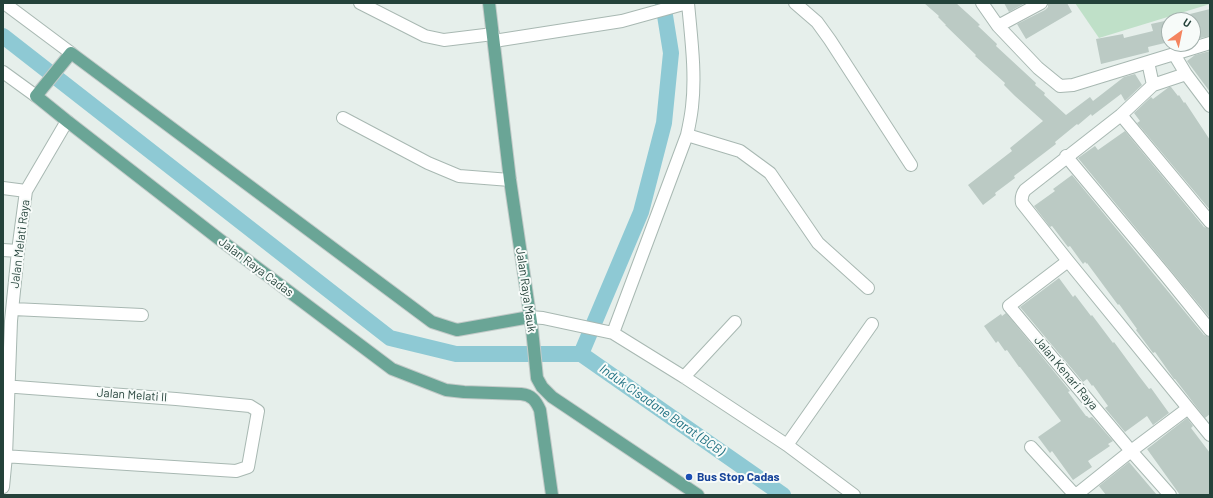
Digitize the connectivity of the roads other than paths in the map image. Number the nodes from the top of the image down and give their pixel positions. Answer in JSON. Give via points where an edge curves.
{"nodes":[{"id":1,"x":4,"y":3,"type":"edge"},
{"id":2,"x":360,"y":3,"type":"edge"},
{"id":3,"x":488,"y":3,"type":"edge"},
{"id":4,"x":687,"y":3,"type":"edge"},
{"id":5,"x":795,"y":3,"type":"edge"},
{"id":6,"x":982,"y":3,"type":"edge"},
{"id":7,"x":1041,"y":3,"type":"edge"},
{"id":8,"x":998,"y":26,"type":"junction"},
{"id":9,"x":493,"y":37,"type":"junction"},
{"id":10,"x":1210,"y":43,"type":"edge"},
{"id":11,"x":1174,"y":54,"type":"junction"},
{"id":12,"x":68,"y":57,"type":"junction"},
{"id":13,"x":1148,"y":62,"type":"junction"},
{"id":14,"x":3,"y":72,"type":"edge"},
{"id":15,"x":1186,"y":74,"type":"junction"},
{"id":16,"x":1153,"y":85,"type":"junction"},
{"id":17,"x":40,"y":91,"type":"junction"},
{"id":18,"x":1210,"y":106,"type":"edge"},
{"id":19,"x":1120,"y":115,"type":"junction"},
{"id":20,"x":343,"y":118,"type":"dead end"},
{"id":21,"x":67,"y":121,"type":"junction"},
{"id":22,"x":687,"y":135,"type":"junction"},
{"id":23,"x":1066,"y":156,"type":"junction"},
{"id":24,"x":911,"y":165,"type":"dead end"},
{"id":25,"x":510,"y":180,"type":"junction"},
{"id":26,"x":3,"y":188,"type":"edge"},
{"id":27,"x":26,"y":192,"type":"junction"},
{"id":28,"x":1210,"y":222,"type":"edge"},
{"id":29,"x":3,"y":250,"type":"edge"},
{"id":30,"x":18,"y":251,"type":"junction"},
{"id":31,"x":1068,"y":261,"type":"junction"},
{"id":32,"x":868,"y":288,"type":"dead end"},
{"id":33,"x":13,"y":308,"type":"junction"},
{"id":34,"x":142,"y":315,"type":"dead end"},
{"id":35,"x":7,"y":321,"type":"edge"},
{"id":36,"x":735,"y":322,"type":"dead end"},
{"id":37,"x":531,"y":323,"type":"junction"},
{"id":38,"x":872,"y":324,"type":"dead end"},
{"id":39,"x":1210,"y":330,"type":"edge"},
{"id":40,"x":613,"y":333,"type":"junction"},
{"id":41,"x":684,"y":377,"type":"junction"},
{"id":42,"x":6,"y":386,"type":"edge"},
{"id":43,"x":1187,"y":409,"type":"junction"},
{"id":44,"x":1210,"y":436,"type":"edge"},
{"id":45,"x":787,"y":445,"type":"junction"},
{"id":46,"x":1031,"y":448,"type":"dead end"},
{"id":47,"x":1131,"y":451,"type":"junction"},
{"id":48,"x":4,"y":456,"type":"edge"},
{"id":49,"x":3,"y":488,"type":"edge"},
{"id":50,"x":552,"y":495,"type":"edge"},
{"id":51,"x":698,"y":495,"type":"edge"},
{"id":52,"x":854,"y":495,"type":"edge"},
{"id":53,"x":1075,"y":495,"type":"edge"},
{"id":54,"x":1170,"y":495,"type":"edge"}],
"edges":[{"from":1,"to":12,"type":"street"},
{"from":2,"to":9,"type":"street","via":[[425,36],[444,40]]},
{"from":3,"to":9,"type":"main road","name":"Jalan Raya Mauk"},
{"from":4,"to":9,"type":"street","via":[[622,21]]},
{"from":4,"to":22,"type":"street","via":[[693,82]]},
{"from":5,"to":24,"type":"street","via":[[817,22]]},
{"from":6,"to":8,"type":"street"},
{"from":7,"to":8,"type":"street"},
{"from":8,"to":13,"type":"street","via":[[1038,68],[1060,86],[1073,85]]},
{"from":9,"to":25,"type":"main road","name":"Jalan Raya Mauk"},
{"from":10,"to":11,"type":"street"},
{"from":11,"to":13,"type":"street"},
{"from":11,"to":15,"type":"street"},
{"from":12,"to":17,"type":"main road"},
{"from":12,"to":37,"type":"main road","via":[[432,322],[457,330]]},
{"from":13,"to":16,"type":"street"},
{"from":14,"to":17,"type":"street","name":"Jalan Raya Cadas"},
{"from":15,"to":16,"type":"street"},
{"from":15,"to":18,"type":"street"},
{"from":16,"to":19,"type":"street"},
{"from":17,"to":21,"type":"main road","name":"Jalan Raya Cadas"},
{"from":19,"to":23,"type":"street"},
{"from":19,"to":28,"type":"street"},
{"from":20,"to":25,"type":"street","via":[[428,163],[459,176]]},
{"from":21,"to":27,"type":"street"},
{"from":21,"to":50,"type":"main road","name":"Jalan Raya Cadas","via":[[392,369],[446,390],[521,394],[535,400],[540,410]]},
{"from":22,"to":32,"type":"street","via":[[740,151],[770,173],[818,243]]},
{"from":22,"to":40,"type":"street"},
{"from":23,"to":31,"type":"street","via":[[1025,190],[1021,200]]},
{"from":23,"to":39,"type":"street"},
{"from":25,"to":37,"type":"main road","name":"Jalan Raya Mauk"},
{"from":26,"to":27,"type":"street"},
{"from":27,"to":30,"type":"street","name":"Jalan Melati Raya"},
{"from":29,"to":30,"type":"street"},
{"from":30,"to":33,"type":"street","name":"Jalan Melati Raya"},
{"from":31,"to":43,"type":"street"},
{"from":31,"to":47,"type":"street","name":"Jalan Kenari Raya","via":[[1010,306]]},
{"from":33,"to":34,"type":"street"},
{"from":33,"to":35,"type":"street","name":"Jalan Melati Raya"},
{"from":35,"to":42,"type":"street","name":"Jalan Melati Raya"},
{"from":36,"to":41,"type":"street"},
{"from":37,"to":40,"type":"street","via":[[543,318]]},
{"from":37,"to":51,"type":"main road","name":"Jalan Raya Mauk","via":[[537,378],[542,387],[552,397]]},
{"from":38,"to":45,"type":"street"},
{"from":40,"to":41,"type":"street"},
{"from":41,"to":45,"type":"street"},
{"from":42,"to":48,"type":"street","name":"Jalan Melati Raya"},
{"from":42,"to":48,"type":"street","name":"Jalan Melati II","via":[[250,406],[258,410],[248,467],[236,471]]},
{"from":43,"to":44,"type":"street"},
{"from":43,"to":47,"type":"street"},
{"from":45,"to":52,"type":"street"},
{"from":46,"to":53,"type":"street"},
{"from":47,"to":53,"type":"street"},
{"from":47,"to":54,"type":"street","name":"Jalan Kenari Raya"},
{"from":48,"to":49,"type":"street","name":"Jalan Melati Raya"}]}
